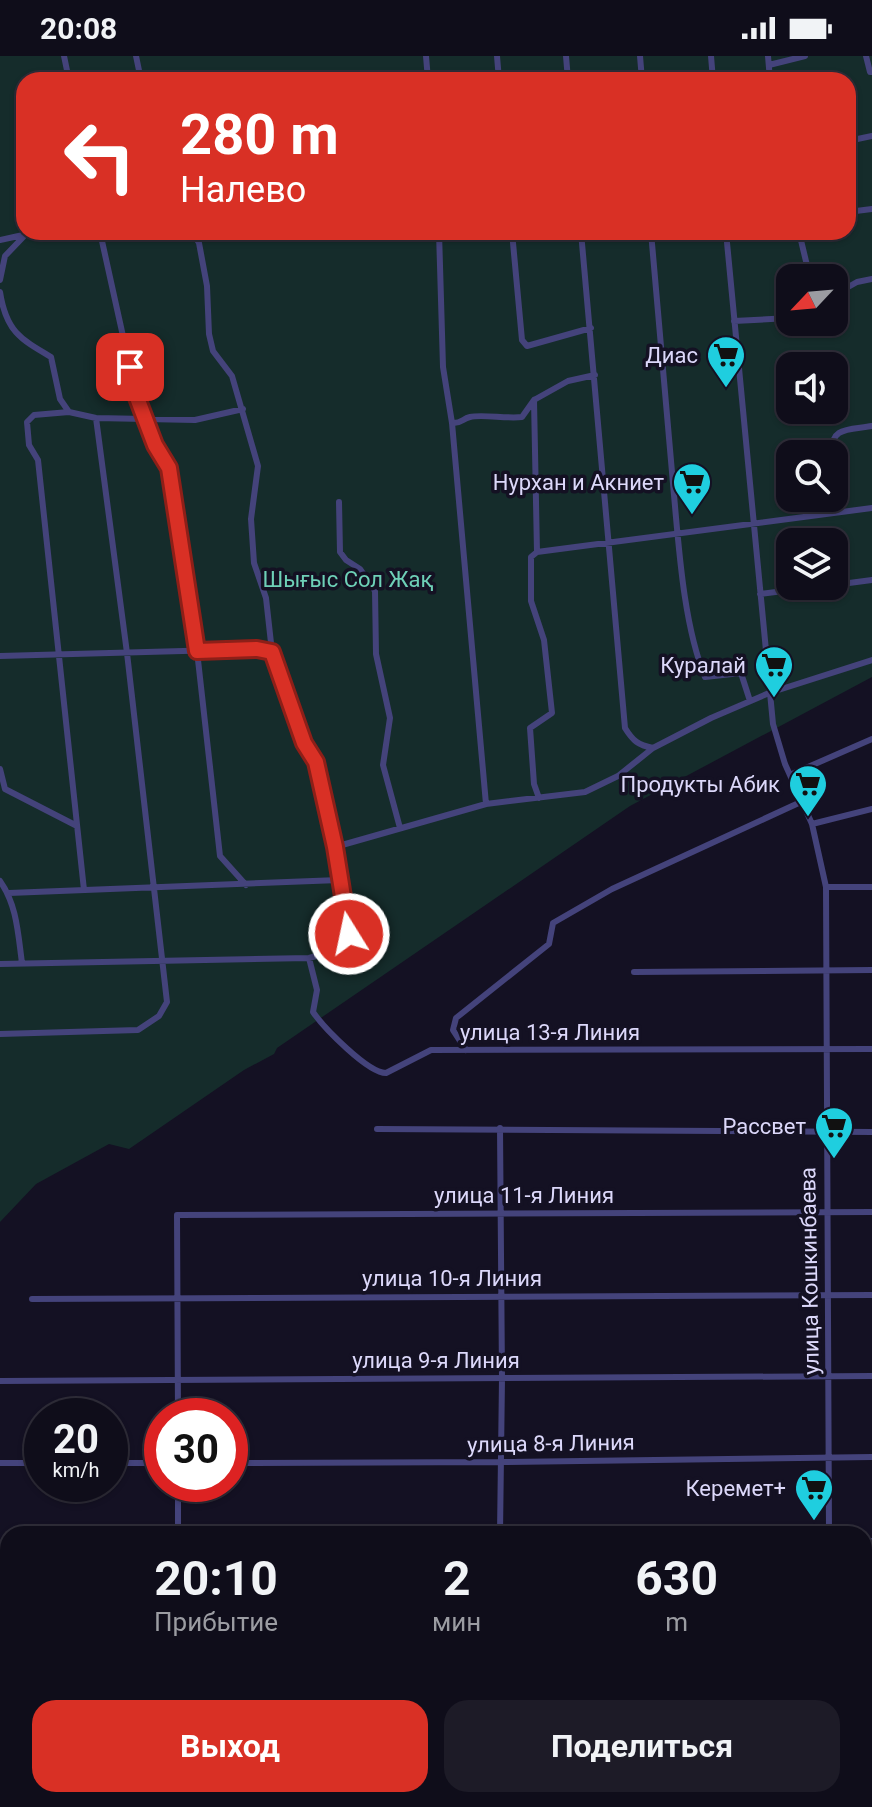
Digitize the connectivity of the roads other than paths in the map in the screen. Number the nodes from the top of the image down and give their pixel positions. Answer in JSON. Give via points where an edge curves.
{"nodes":[{"id":1,"x":768,"y":56,"type":"edge"},
{"id":2,"x":805,"y":56,"type":"edge"},
{"id":3,"x":866,"y":56,"type":"edge"},
{"id":4,"x":769,"y":65,"type":"junction"},
{"id":5,"x":769,"y":72,"type":"edge"},
{"id":6,"x":872,"y":72,"type":"edge"},
{"id":7,"x":20,"y":240,"type":"edge"},
{"id":8,"x":102,"y":240,"type":"edge"},
{"id":9,"x":197,"y":240,"type":"edge"},
{"id":10,"x":439,"y":240,"type":"edge"},
{"id":11,"x":513,"y":240,"type":"edge"},
{"id":12,"x":582,"y":240,"type":"edge"},
{"id":13,"x":652,"y":240,"type":"edge"},
{"id":14,"x":727,"y":240,"type":"edge"},
{"id":15,"x":801,"y":240,"type":"edge"},
{"id":16,"x":807,"y":264,"type":"edge"},
{"id":17,"x":872,"y":279,"type":"edge"},
{"id":18,"x":0,"y":280,"type":"edge"},
{"id":19,"x":848,"y":287,"type":"edge"},
{"id":20,"x":0,"y":292,"type":"edge"},
{"id":21,"x":776,"y":319,"type":"edge"},
{"id":22,"x":734,"y":321,"type":"junction"},
{"id":23,"x":591,"y":328,"type":"junction"},
{"id":24,"x":595,"y":375,"type":"junction"},
{"id":25,"x":534,"y":400,"type":"junction"},
{"id":26,"x":243,"y":409,"type":"junction"},
{"id":27,"x":69,"y":412,"type":"junction"},
{"id":28,"x":96,"y":418,"type":"junction"},
{"id":29,"x":146,"y":419,"type":"junction"},
{"id":30,"x":452,"y":423,"type":"junction"},
{"id":31,"x":872,"y":426,"type":"edge"},
{"id":32,"x":832,"y":440,"type":"edge"},
{"id":33,"x":339,"y":502,"type":"dead end"},
{"id":34,"x":872,"y":508,"type":"edge"},
{"id":35,"x":848,"y":511,"type":"edge"},
{"id":36,"x":842,"y":512,"type":"edge"},
{"id":37,"x":753,"y":524,"type":"junction"},
{"id":38,"x":678,"y":534,"type":"junction"},
{"id":39,"x":610,"y":542,"type":"junction"},
{"id":40,"x":537,"y":552,"type":"junction"},
{"id":41,"x":872,"y":580,"type":"edge"},
{"id":42,"x":848,"y":583,"type":"edge"},
{"id":43,"x":776,"y":592,"type":"edge"},
{"id":44,"x":760,"y":594,"type":"junction"},
{"id":45,"x":197,"y":651,"type":"junction"},
{"id":46,"x":272,"y":652,"type":"junction"},
{"id":47,"x":127,"y":653,"type":"junction"},
{"id":48,"x":57,"y":654,"type":"junction"},
{"id":49,"x":0,"y":656,"type":"edge"},
{"id":50,"x":872,"y":660,"type":"edge"},
{"id":51,"x":769,"y":693,"type":"junction"},
{"id":52,"x":750,"y":701,"type":"junction"},
{"id":53,"x":872,"y":739,"type":"edge"},
{"id":54,"x":653,"y":748,"type":"junction"},
{"id":55,"x":0,"y":769,"type":"edge"},
{"id":56,"x":792,"y":774,"type":"junction"},
{"id":57,"x":539,"y":798,"type":"junction"},
{"id":58,"x":803,"y":801,"type":"junction"},
{"id":59,"x":486,"y":804,"type":"junction"},
{"id":60,"x":872,"y":809,"type":"edge"},
{"id":61,"x":812,"y":824,"type":"junction"},
{"id":62,"x":77,"y":826,"type":"junction"},
{"id":63,"x":400,"y":828,"type":"junction"},
{"id":64,"x":335,"y":847,"type":"junction"},
{"id":65,"x":339,"y":880,"type":"junction"},
{"id":66,"x":0,"y":881,"type":"edge"},
{"id":67,"x":246,"y":885,"type":"junction"},
{"id":68,"x":826,"y":887,"type":"junction"},
{"id":69,"x":872,"y":887,"type":"edge"},
{"id":70,"x":154,"y":888,"type":"junction"},
{"id":71,"x":84,"y":890,"type":"junction"},
{"id":72,"x":9,"y":893,"type":"junction"},
{"id":73,"x":309,"y":958,"type":"junction"},
{"id":74,"x":162,"y":960,"type":"junction"},
{"id":75,"x":22,"y":963,"type":"junction"},
{"id":76,"x":0,"y":964,"type":"edge"},
{"id":77,"x":872,"y":970,"type":"edge"},
{"id":78,"x":826,"y":971,"type":"junction"},
{"id":79,"x":634,"y":972,"type":"dead end"},
{"id":80,"x":0,"y":1034,"type":"edge"},
{"id":81,"x":827,"y":1049,"type":"junction"},
{"id":82,"x":872,"y":1049,"type":"edge"},
{"id":83,"x":466,"y":1050,"type":"junction"},
{"id":84,"x":500,"y":1128,"type":"junction"},
{"id":85,"x":377,"y":1129,"type":"dead end"},
{"id":86,"x":825,"y":1132,"type":"junction"},
{"id":87,"x":872,"y":1132,"type":"edge"},
{"id":88,"x":826,"y":1212,"type":"junction"},
{"id":89,"x":872,"y":1212,"type":"edge"},
{"id":90,"x":500,"y":1213,"type":"junction"},
{"id":91,"x":827,"y":1295,"type":"junction"},
{"id":92,"x":872,"y":1295,"type":"edge"},
{"id":93,"x":501,"y":1296,"type":"junction"},
{"id":94,"x":177,"y":1298,"type":"junction"},
{"id":95,"x":32,"y":1299,"type":"dead end"},
{"id":96,"x":828,"y":1376,"type":"junction"},
{"id":97,"x":872,"y":1376,"type":"edge"},
{"id":98,"x":502,"y":1378,"type":"junction"},
{"id":99,"x":178,"y":1379,"type":"junction"},
{"id":100,"x":0,"y":1381,"type":"edge"},
{"id":101,"x":178,"y":1398,"type":"edge"},
{"id":102,"x":828,"y":1457,"type":"junction"},
{"id":103,"x":872,"y":1457,"type":"edge"},
{"id":104,"x":502,"y":1462,"type":"junction"},
{"id":105,"x":0,"y":1463,"type":"edge"},
{"id":106,"x":24,"y":1463,"type":"edge"},
{"id":107,"x":248,"y":1463,"type":"edge"},
{"id":108,"x":178,"y":1502,"type":"edge"},
{"id":109,"x":178,"y":1526,"type":"edge"},
{"id":110,"x":500,"y":1526,"type":"edge"},
{"id":111,"x":829,"y":1526,"type":"edge"}],
"edges":[{"from":1,"to":4,"type":"street"},
{"from":2,"to":4,"type":"street"},
{"from":3,"to":6,"type":"street"},
{"from":4,"to":5,"type":"street"},
{"from":7,"to":18,"type":"street","via":[[5,256]]},
{"from":8,"to":29,"type":"street"},
{"from":9,"to":26,"type":"street","via":[[213,351],[232,376]]},
{"from":10,"to":30,"type":"street","via":[[443,367]]},
{"from":11,"to":23,"type":"street","via":[[522,340],[527,346]]},
{"from":12,"to":23,"type":"street"},
{"from":13,"to":38,"type":"street"},
{"from":14,"to":22,"type":"street","name":"улица Кошкинбаева"},
{"from":15,"to":16,"type":"street"},
{"from":17,"to":19,"type":"street"},
{"from":20,"to":27,"type":"street","via":[[10,329],[51,357],[60,399]]},
{"from":21,"to":22,"type":"street"},
{"from":22,"to":37,"type":"street","name":"улица Кошкинбаева"},
{"from":23,"to":24,"type":"street"},
{"from":24,"to":25,"type":"street","via":[[568,381]]},
{"from":24,"to":39,"type":"street"},
{"from":25,"to":30,"type":"street","via":[[522,417],[470,417]]},
{"from":25,"to":40,"type":"street"},
{"from":26,"to":29,"type":"street","via":[[195,420]]},
{"from":26,"to":46,"type":"street","via":[[258,466],[251,519],[254,563],[266,598]]},
{"from":27,"to":28,"type":"street"},
{"from":27,"to":48,"type":"street","via":[[34,415],[27,422],[29,445],[38,460]]},
{"from":28,"to":29,"type":"street"},
{"from":28,"to":47,"type":"street"},
{"from":29,"to":45,"type":"street","via":[[169,468]]},
{"from":30,"to":59,"type":"street"},
{"from":31,"to":32,"type":"street","via":[[843,431]]},
{"from":33,"to":63,"type":"street","via":[[340,552],[375,591],[376,654],[390,718],[383,765]]},
{"from":34,"to":35,"type":"street"},
{"from":36,"to":37,"type":"street"},
{"from":37,"to":38,"type":"street"},
{"from":37,"to":44,"type":"street","name":"улица Кошкинбаева"},
{"from":38,"to":39,"type":"street"},
{"from":38,"to":52,"type":"street","via":[[705,677],[741,673]]},
{"from":39,"to":40,"type":"street"},
{"from":39,"to":54,"type":"street","via":[[625,728],[632,740]]},
{"from":40,"to":57,"type":"street","via":[[531,557],[531,601],[544,640],[552,713],[530,728]]},
{"from":41,"to":42,"type":"street"},
{"from":43,"to":44,"type":"street"},
{"from":44,"to":51,"type":"street","name":"улица Кошкинбаева"},
{"from":45,"to":46,"type":"street"},
{"from":45,"to":47,"type":"street"},
{"from":45,"to":67,"type":"street","via":[[220,856]]},
{"from":46,"to":64,"type":"street","via":[[304,743],[316,762]]},
{"from":47,"to":48,"type":"street"},
{"from":47,"to":70,"type":"street"},
{"from":48,"to":49,"type":"street"},
{"from":48,"to":62,"type":"street"},
{"from":50,"to":51,"type":"street"},
{"from":51,"to":52,"type":"street"},
{"from":51,"to":56,"type":"street","name":"улица Кошкинбаева","via":[[773,724]]},
{"from":52,"to":54,"type":"street"},
{"from":53,"to":56,"type":"street"},
{"from":54,"to":57,"type":"street","via":[[618,776],[585,792]]},
{"from":55,"to":62,"type":"street","via":[[5,789]]},
{"from":56,"to":58,"type":"street","name":"улица Кошкинбаева"},
{"from":57,"to":59,"type":"street"},
{"from":58,"to":61,"type":"street","name":"улица Кошкинбаева"},
{"from":58,"to":83,"type":"street","via":[[612,889],[553,923],[549,944],[456,1018],[453,1030]]},
{"from":59,"to":63,"type":"street"},
{"from":60,"to":61,"type":"street"},
{"from":61,"to":68,"type":"street","name":"улица Кошкинбаева"},
{"from":62,"to":71,"type":"street"},
{"from":63,"to":64,"type":"street"},
{"from":64,"to":65,"type":"street"},
{"from":65,"to":67,"type":"street"},
{"from":65,"to":73,"type":"street","via":[[347,943],[334,953]]},
{"from":66,"to":72,"type":"street"},
{"from":67,"to":70,"type":"street"},
{"from":68,"to":69,"type":"street"},
{"from":68,"to":78,"type":"street","name":"улица Кошкинбаева"},
{"from":70,"to":71,"type":"street"},
{"from":70,"to":74,"type":"street"},
{"from":71,"to":72,"type":"street"},
{"from":72,"to":75,"type":"street"},
{"from":73,"to":74,"type":"street"},
{"from":73,"to":83,"type":"street","name":"улица 13-я Линия","via":[[317,990],[313,1012],[378,1073],[426,1051]]},
{"from":74,"to":75,"type":"street"},
{"from":74,"to":80,"type":"street","via":[[167,1002],[159,1016],[138,1030]]},
{"from":75,"to":76,"type":"street"},
{"from":77,"to":78,"type":"street"},
{"from":78,"to":79,"type":"street"},
{"from":78,"to":81,"type":"street","name":"улица Кошкинбаева"},
{"from":81,"to":82,"type":"street","name":"улица 13-я Линия"},
{"from":81,"to":83,"type":"street","name":"улица 13-я Линия"},
{"from":81,"to":86,"type":"street","name":"улица Кошкинбаева"},
{"from":84,"to":85,"type":"street"},
{"from":84,"to":86,"type":"street"},
{"from":84,"to":90,"type":"street"},
{"from":86,"to":87,"type":"street"},
{"from":86,"to":88,"type":"street","name":"улица Кошкинбаева"},
{"from":88,"to":89,"type":"street","name":"улица 11-я Линия"},
{"from":88,"to":90,"type":"street","name":"улица 11-я Линия"},
{"from":88,"to":91,"type":"street","name":"улица Кошкинбаева"},
{"from":90,"to":93,"type":"street"},
{"from":90,"to":94,"type":"street","name":"улица 11-я Линия","via":[[177,1215]]},
{"from":91,"to":92,"type":"street","name":"улица 10-я Линия"},
{"from":91,"to":93,"type":"street","name":"улица 10-я Линия"},
{"from":91,"to":96,"type":"street","name":"улица Кошкинбаева"},
{"from":93,"to":94,"type":"street","name":"улица 10-я Линия"},
{"from":93,"to":98,"type":"street"},
{"from":94,"to":95,"type":"street","name":"улица 10-я Линия"},
{"from":94,"to":99,"type":"street"},
{"from":96,"to":97,"type":"street","name":"улица 9-я Линия"},
{"from":96,"to":98,"type":"street","name":"улица 9-я Линия"},
{"from":96,"to":102,"type":"street","name":"улица Кошкинбаева"},
{"from":98,"to":99,"type":"street","name":"улица 9-я Линия"},
{"from":98,"to":104,"type":"street"},
{"from":99,"to":100,"type":"street","name":"улица 9-я Линия"},
{"from":99,"to":101,"type":"street"},
{"from":102,"to":103,"type":"street","name":"улица 8-я Линия"},
{"from":102,"to":104,"type":"street","name":"улица 8-я Линия"},
{"from":102,"to":111,"type":"street","name":"улица Кошкинбаева"},
{"from":104,"to":107,"type":"street","name":"улица 8-я Линия"},
{"from":104,"to":110,"type":"street"},
{"from":105,"to":106,"type":"street"},
{"from":108,"to":109,"type":"street"}]}
